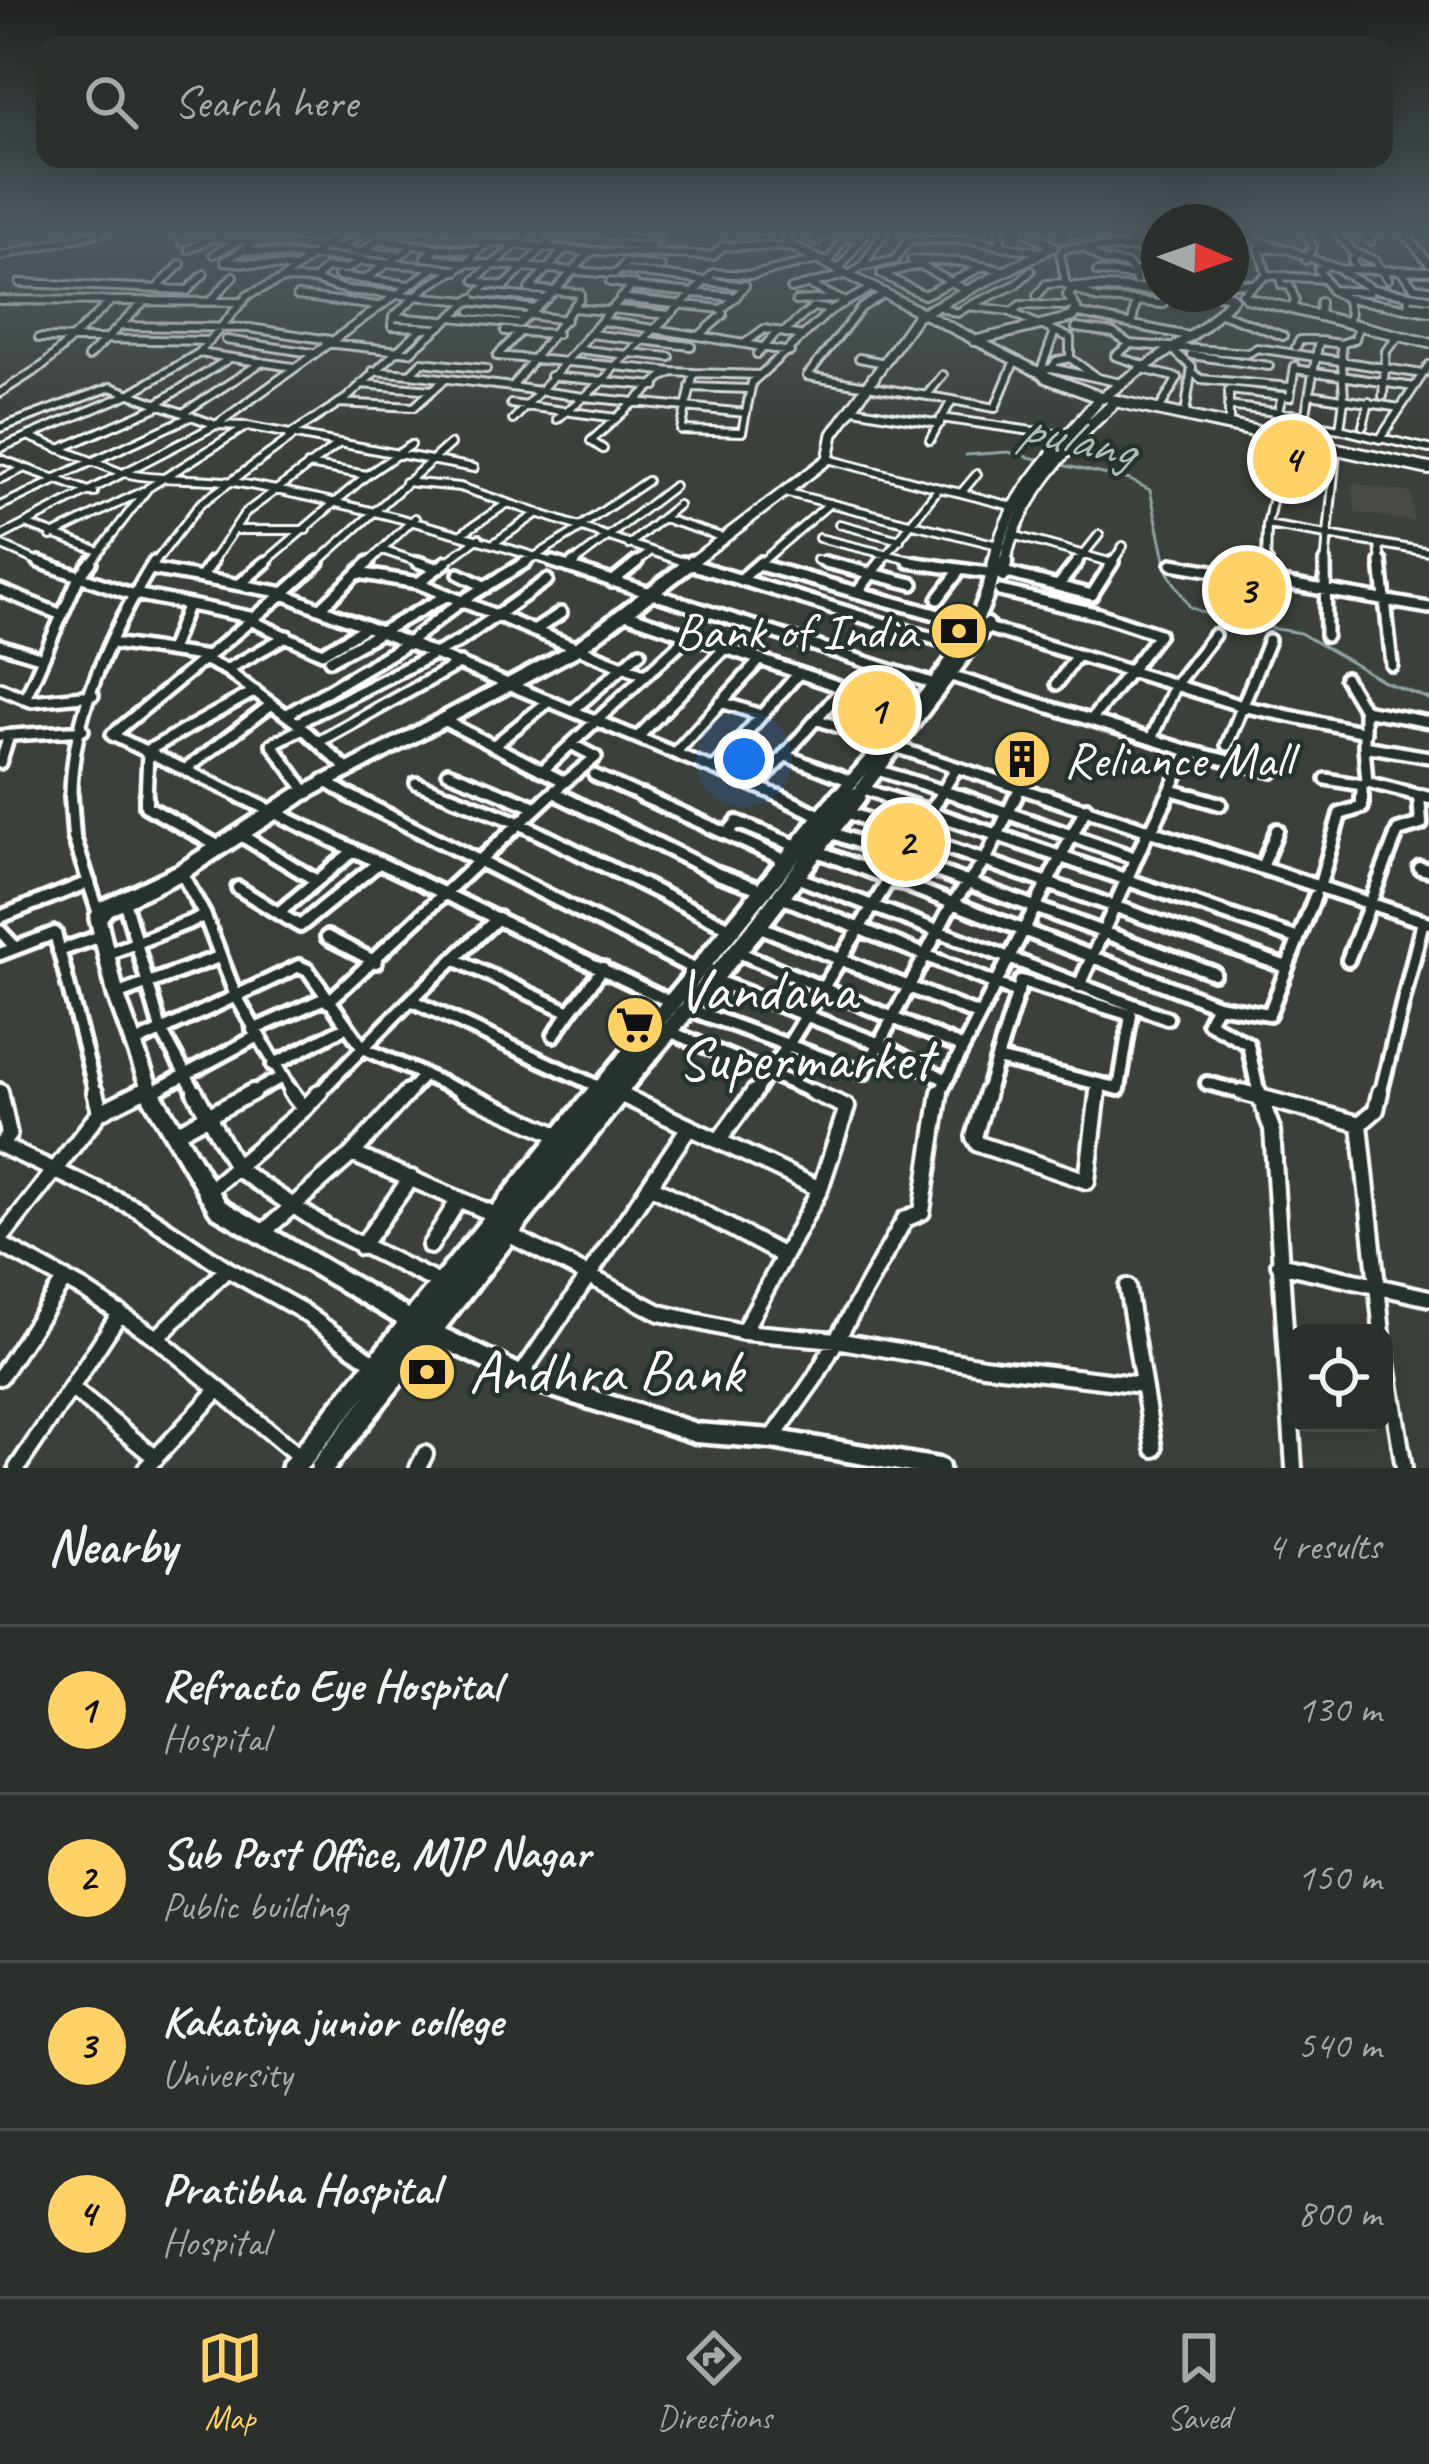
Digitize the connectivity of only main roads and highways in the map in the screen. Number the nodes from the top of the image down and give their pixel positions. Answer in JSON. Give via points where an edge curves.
{"nodes":[{"id":1,"x":888,"y":301,"type":"edge"},
{"id":2,"x":892,"y":301,"type":"edge"},
{"id":3,"x":919,"y":315,"type":"junction"},
{"id":4,"x":1105,"y":402,"type":"junction"},
{"id":5,"x":1228,"y":425,"type":"junction"},
{"id":6,"x":1429,"y":471,"type":"edge"},
{"id":7,"x":1046,"y":474,"type":"junction"},
{"id":8,"x":1006,"y":543,"type":"junction"},
{"id":9,"x":980,"y":627,"type":"junction"},
{"id":10,"x":942,"y":682,"type":"junction"},
{"id":11,"x":889,"y":745,"type":"junction"},
{"id":12,"x":856,"y":784,"type":"junction"},
{"id":13,"x":772,"y":894,"type":"junction"},
{"id":14,"x":679,"y":1003,"type":"junction"},
{"id":15,"x":609,"y":1090,"type":"junction"},
{"id":16,"x":503,"y":1225,"type":"junction"},
{"id":17,"x":422,"y":1327,"type":"junction"},
{"id":18,"x":305,"y":1465,"type":"edge"}],
"edges":[{"from":1,"to":3,"type":"main road"},
{"from":2,"to":3,"type":"main road"},
{"from":3,"to":4,"type":"main road"},
{"from":3,"to":4,"type":"main road"},
{"from":4,"to":5,"type":"main road"},
{"from":4,"to":5,"type":"main road"},
{"from":4,"to":7,"type":"main road"},
{"from":4,"to":7,"type":"main road","via":[[1067,436]]},
{"from":5,"to":6,"type":"main road"},
{"from":5,"to":6,"type":"main road"},
{"from":7,"to":8,"type":"main road"},
{"from":7,"to":8,"type":"main road","via":[[1016,507]]},
{"from":8,"to":9,"type":"main road"},
{"from":9,"to":10,"type":"main road"},
{"from":9,"to":10,"type":"main road"},
{"from":10,"to":11,"type":"main road"},
{"from":10,"to":11,"type":"main road"},
{"from":11,"to":12,"type":"main road"},
{"from":11,"to":12,"type":"main road","via":[[877,770]]},
{"from":12,"to":13,"type":"main road"},
{"from":13,"to":14,"type":"main road","via":[[732,929]]},
{"from":13,"to":14,"type":"main road","via":[[738,952]]},
{"from":14,"to":15,"type":"main road"},
{"from":14,"to":15,"type":"main road","via":[[670,1031]]},
{"from":15,"to":16,"type":"main road"},
{"from":15,"to":16,"type":"main road","via":[[562,1137]]},
{"from":16,"to":17,"type":"main road"},
{"from":17,"to":18,"type":"main road"},
{"from":17,"to":18,"type":"main road","via":[[375,1364]]}]}
